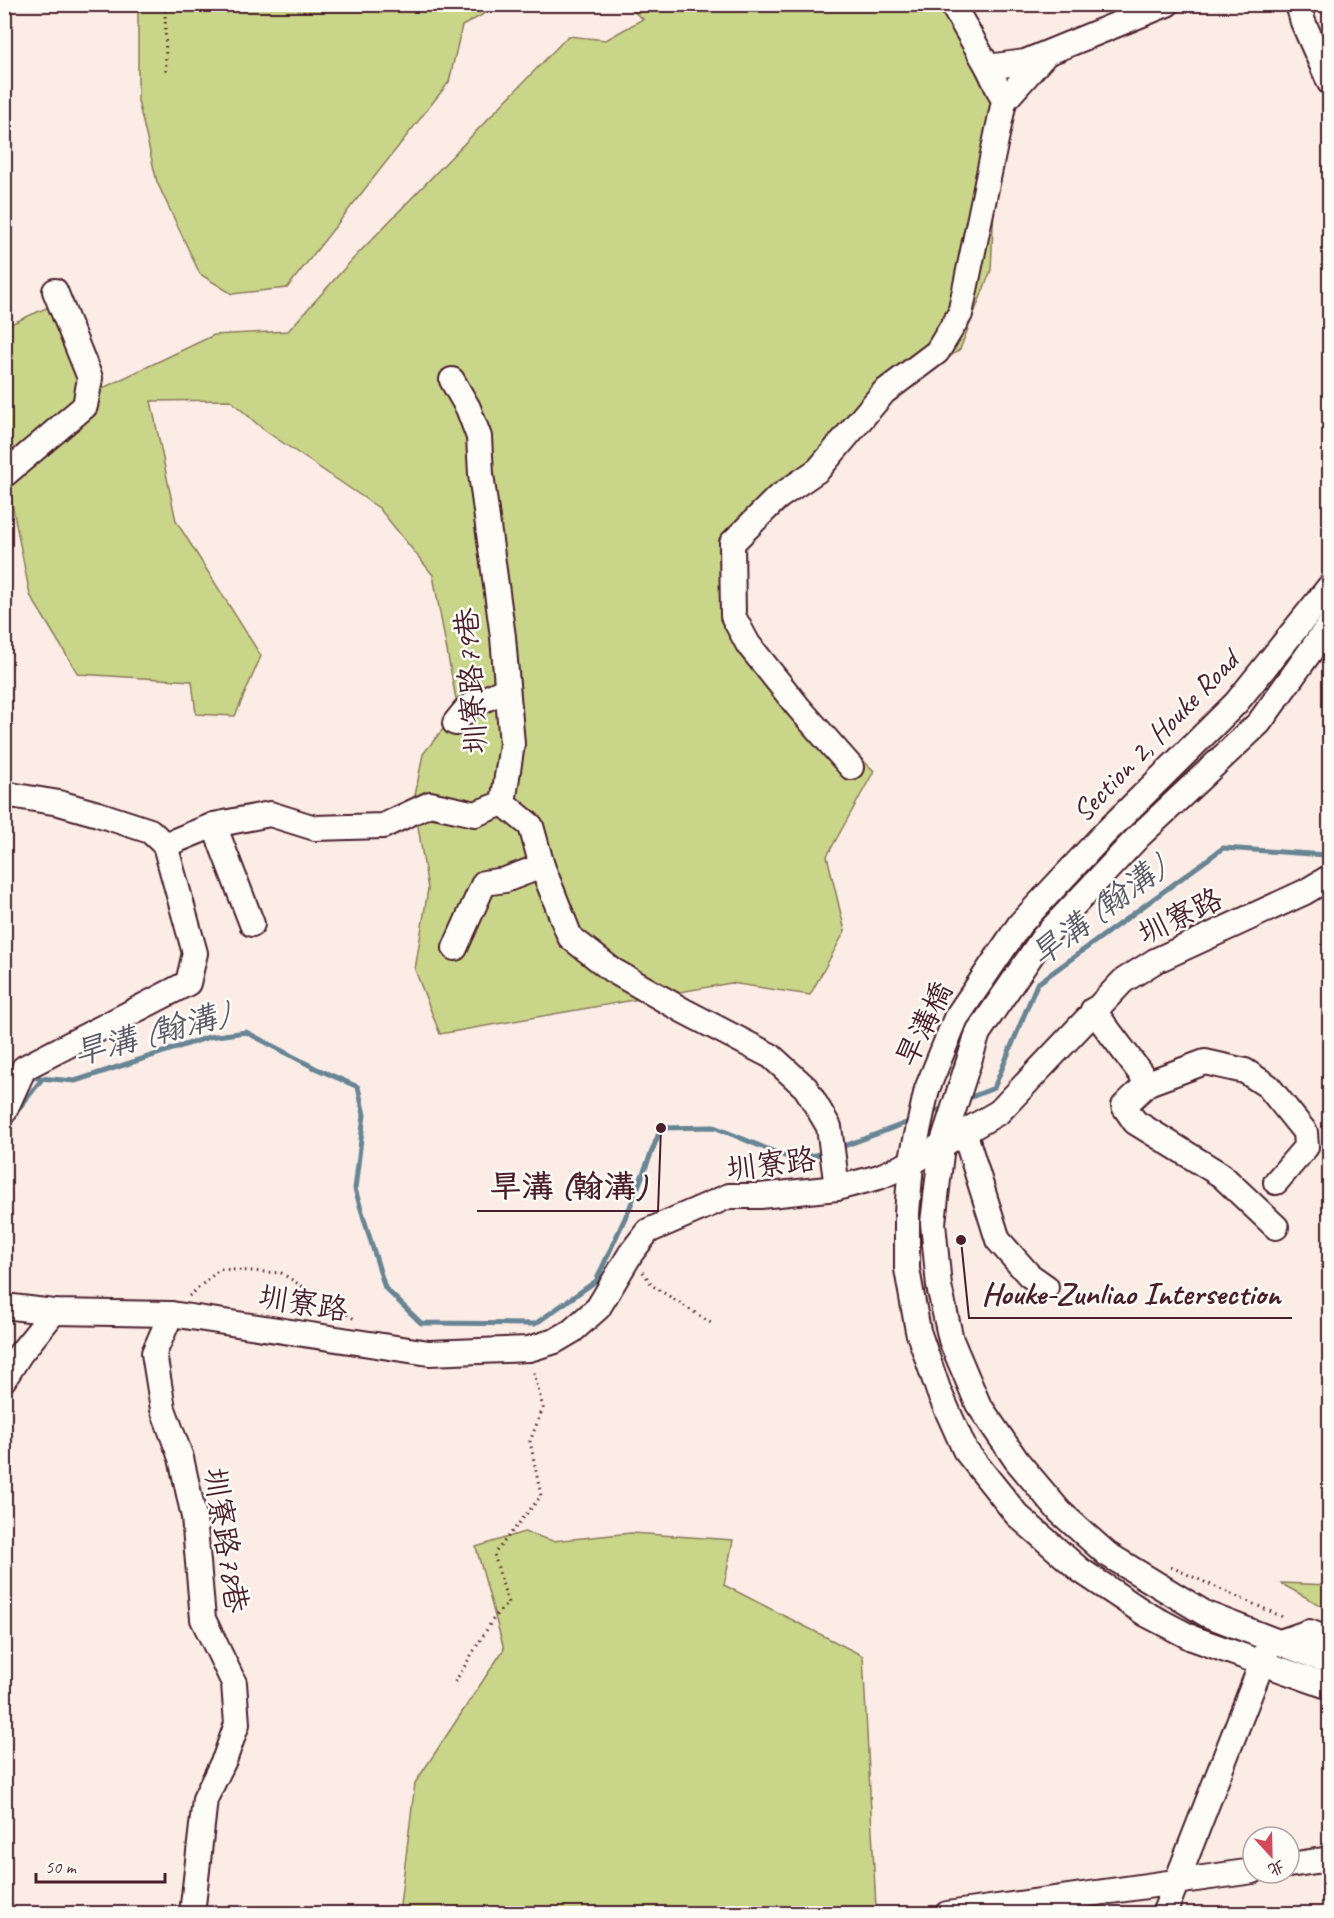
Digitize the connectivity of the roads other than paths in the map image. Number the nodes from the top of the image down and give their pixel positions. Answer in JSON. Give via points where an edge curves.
{"nodes":[{"id":1,"x":952,"y":4,"type":"edge"},
{"id":2,"x":1167,"y":4,"type":"edge"},
{"id":3,"x":1298,"y":4,"type":"edge"},
{"id":4,"x":1046,"y":53,"type":"junction"},
{"id":5,"x":988,"y":67,"type":"junction"},
{"id":6,"x":1329,"y":83,"type":"edge"},
{"id":7,"x":1004,"y":102,"type":"junction"},
{"id":8,"x":55,"y":291,"type":"dead end"},
{"id":9,"x":453,"y":380,"type":"dead end"},
{"id":10,"x":4,"y":474,"type":"edge"},
{"id":11,"x":1329,"y":586,"type":"edge"},
{"id":12,"x":1329,"y":624,"type":"edge"},
{"id":13,"x":507,"y":689,"type":"junction"},
{"id":14,"x":455,"y":723,"type":"dead end"},
{"id":15,"x":851,"y":767,"type":"dead end"},
{"id":16,"x":4,"y":794,"type":"edge"},
{"id":17,"x":503,"y":803,"type":"junction"},
{"id":18,"x":214,"y":825,"type":"junction"},
{"id":19,"x":165,"y":845,"type":"junction"},
{"id":20,"x":542,"y":867,"type":"junction"},
{"id":21,"x":1329,"y":877,"type":"edge"},
{"id":22,"x":252,"y":924,"type":"dead end"},
{"id":23,"x":1020,"y":924,"type":"joint"},
{"id":24,"x":1043,"y":938,"type":"joint"},
{"id":25,"x":455,"y":948,"type":"dead end"},
{"id":26,"x":1093,"y":1010,"type":"junction"},
{"id":27,"x":1148,"y":1083,"type":"junction"},
{"id":28,"x":4,"y":1112,"type":"edge"},
{"id":29,"x":964,"y":1131,"type":"junction"},
{"id":30,"x":942,"y":1145,"type":"junction"},
{"id":31,"x":910,"y":1163,"type":"junction"},
{"id":32,"x":1276,"y":1182,"type":"dead end"},
{"id":33,"x":837,"y":1188,"type":"junction"},
{"id":34,"x":1276,"y":1227,"type":"dead end"},
{"id":35,"x":1046,"y":1287,"type":"dead end"},
{"id":36,"x":4,"y":1306,"type":"edge"},
{"id":37,"x":54,"y":1312,"type":"junction"},
{"id":38,"x":171,"y":1314,"type":"junction"},
{"id":39,"x":4,"y":1379,"type":"edge"},
{"id":40,"x":1329,"y":1640,"type":"edge"},
{"id":41,"x":1275,"y":1641,"type":"junction"},
{"id":42,"x":1329,"y":1662,"type":"edge"},
{"id":43,"x":1262,"y":1663,"type":"junction"},
{"id":44,"x":1329,"y":1687,"type":"edge"},
{"id":45,"x":1329,"y":1859,"type":"edge"},
{"id":46,"x":1301,"y":1863,"type":"edge"},
{"id":47,"x":1241,"y":1873,"type":"edge"},
{"id":48,"x":1175,"y":1883,"type":"junction"},
{"id":49,"x":192,"y":1914,"type":"edge"},
{"id":50,"x":947,"y":1914,"type":"edge"},
{"id":51,"x":1164,"y":1914,"type":"edge"}],
"edges":[{"from":1,"to":5,"type":"street"},
{"from":2,"to":4,"type":"street"},
{"from":3,"to":6,"type":"street"},
{"from":4,"to":5,"type":"street","via":[[1025,62]]},
{"from":4,"to":7,"type":"street"},
{"from":5,"to":7,"type":"street"},
{"from":7,"to":15,"type":"street","via":[[960,314],[937,352],[884,392],[818,470],[777,498],[732,543],[733,616],[755,653]]},
{"from":8,"to":10,"type":"street","via":[[90,378],[85,406]]},
{"from":9,"to":13,"type":"street","name":"圳寮路79巷","via":[[479,437]]},
{"from":11,"to":23,"type":"street","name":"Section 2, Houke Road","via":[[1236,703]]},
{"from":12,"to":24,"type":"street","name":"Section 2, Houke Road","via":[[1259,723],[1140,835]]},
{"from":13,"to":14,"type":"street","via":[[468,707]]},
{"from":13,"to":17,"type":"street","name":"圳寮路79巷","via":[[512,744]]},
{"from":16,"to":19,"type":"street","via":[[98,813],[150,831]]},
{"from":17,"to":18,"type":"street","via":[[475,814],[430,804],[383,826],[315,828],[270,814]]},
{"from":17,"to":20,"type":"street","via":[[531,826]]},
{"from":18,"to":19,"type":"street"},
{"from":18,"to":22,"type":"street"},
{"from":19,"to":28,"type":"street","via":[[195,953],[188,983],[24,1068]]},
{"from":20,"to":25,"type":"street","via":[[484,883]]},
{"from":20,"to":33,"type":"street","via":[[570,937],[612,970],[771,1056],[806,1088],[829,1127]]},
{"from":21,"to":26,"type":"street","name":"圳寮路","via":[[1305,892],[1155,961],[1123,981]]},
{"from":23,"to":31,"type":"street","name":"旱溝橋","via":[[956,1018],[927,1089]]},
{"from":24,"to":30,"type":"street","name":"旱溝橋","via":[[978,1033]]},
{"from":26,"to":27,"type":"street"},
{"from":26,"to":29,"type":"street","name":"圳寮路","via":[[999,1112]]},
{"from":27,"to":32,"type":"street","via":[[1205,1062],[1245,1071],[1268,1086],[1305,1132],[1306,1147]]},
{"from":27,"to":34,"type":"street","via":[[1124,1106],[1135,1122],[1221,1175]]},
{"from":29,"to":30,"type":"street","name":"圳寮路"},
{"from":29,"to":35,"type":"street","via":[[998,1240],[1029,1275]]},
{"from":30,"to":31,"type":"street","name":"圳寮路"},
{"from":30,"to":41,"type":"street","via":[[933,1223],[939,1286],[951,1340],[978,1404],[1017,1461],[1060,1512],[1107,1554],[1206,1614]]},
{"from":31,"to":33,"type":"street","name":"圳寮路","via":[[879,1177]]},
{"from":31,"to":43,"type":"street","via":[[908,1269],[918,1331],[965,1450],[1017,1515],[1080,1570],[1146,1614],[1192,1638]]},
{"from":33,"to":38,"type":"street","name":"圳寮路","via":[[729,1196],[648,1231],[598,1308],[572,1331],[529,1349],[429,1353]]},
{"from":36,"to":37,"type":"street","name":"圳寮路"},
{"from":37,"to":38,"type":"street","name":"圳寮路"},
{"from":37,"to":39,"type":"street"},
{"from":38,"to":49,"type":"street","name":"圳寮路78巷","via":[[154,1353],[163,1409],[181,1458],[195,1517],[203,1619],[234,1683],[237,1724],[205,1799]]},
{"from":40,"to":41,"type":"street","via":[[1309,1632]]},
{"from":41,"to":42,"type":"street"},
{"from":41,"to":43,"type":"street"},
{"from":43,"to":44,"type":"street"},
{"from":43,"to":48,"type":"street"},
{"from":45,"to":46,"type":"street"},
{"from":47,"to":48,"type":"street"},
{"from":48,"to":50,"type":"street"},
{"from":48,"to":51,"type":"street"}]}
